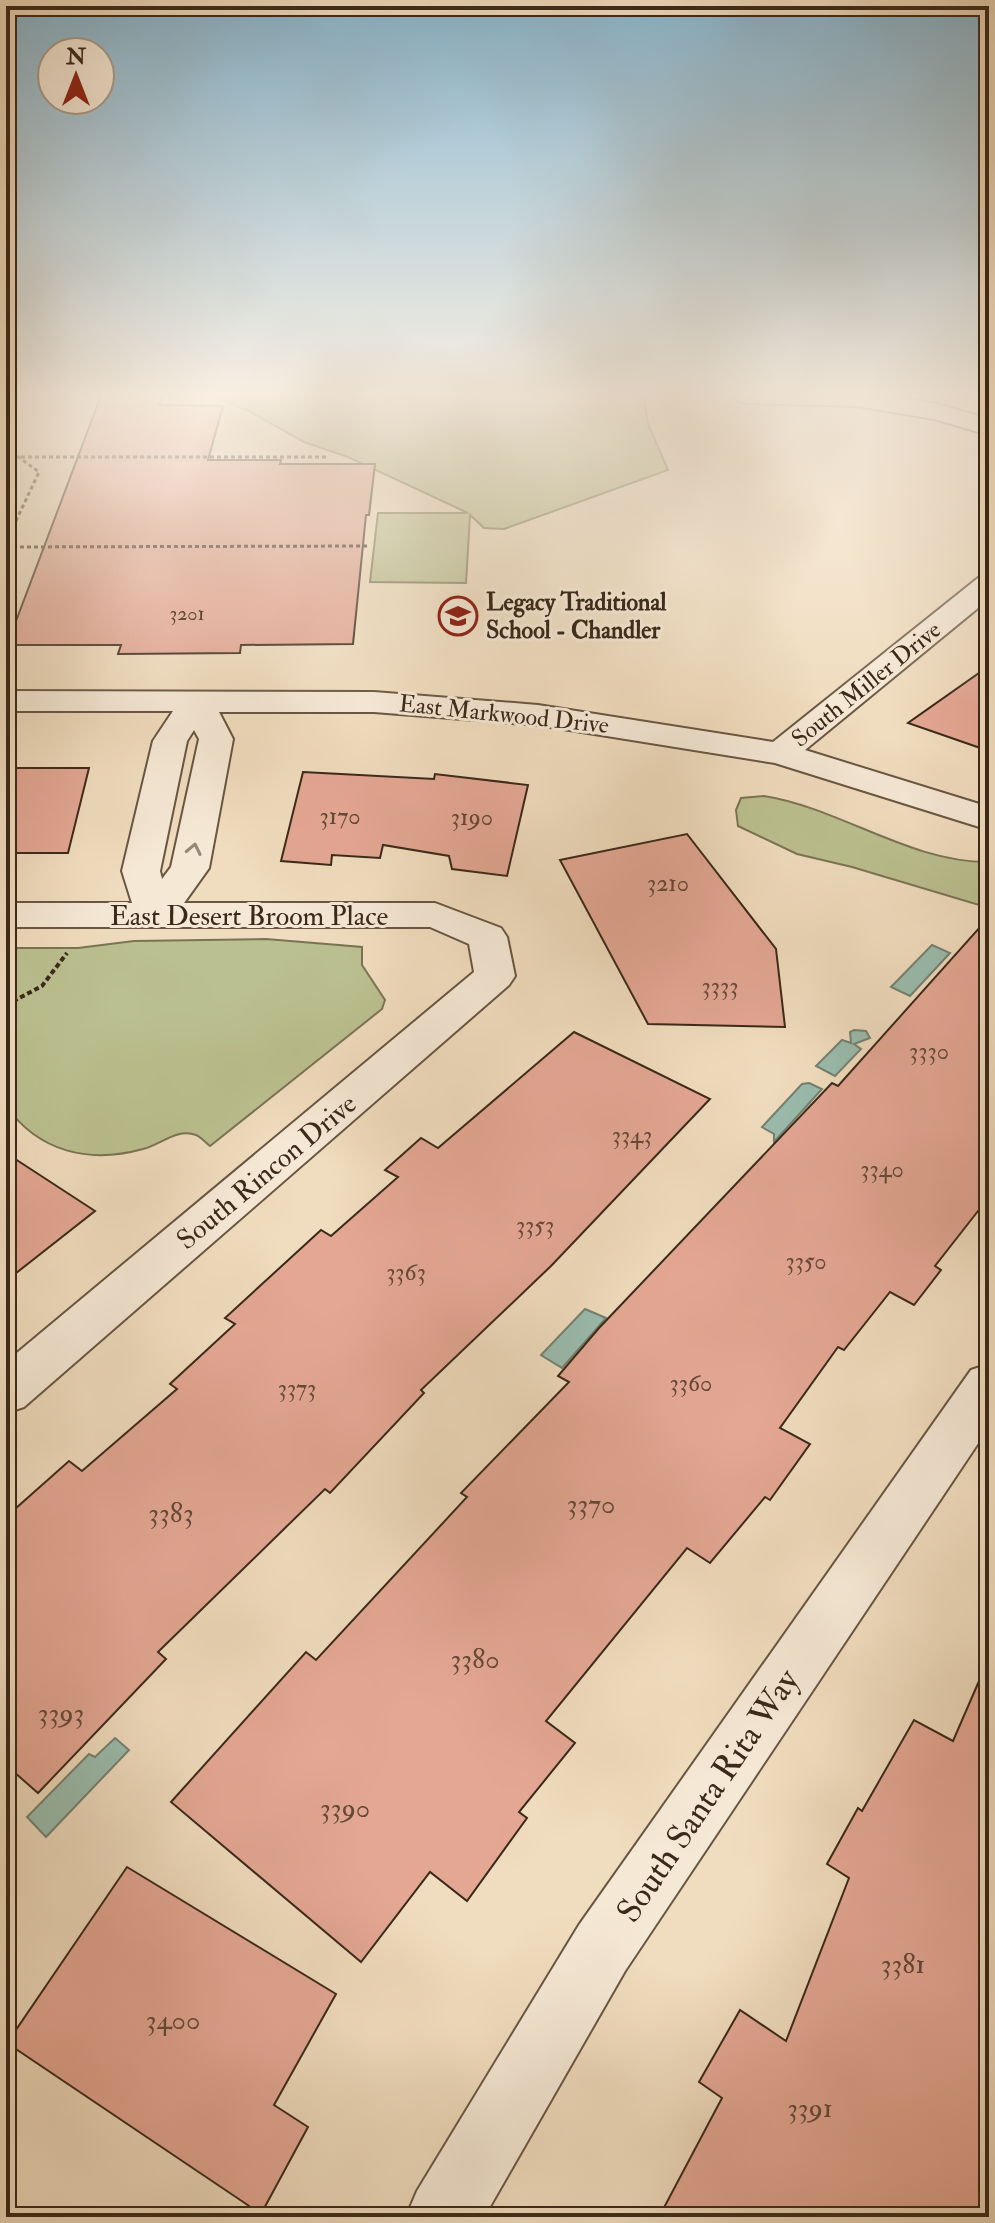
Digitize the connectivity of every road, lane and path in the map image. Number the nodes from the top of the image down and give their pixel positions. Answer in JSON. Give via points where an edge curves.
{"nodes":[{"id":1,"x":28,"y":497,"type":"edge"},
{"id":2,"x":6,"y":544,"type":"edge"},
{"id":3,"x":369,"y":546,"type":"dead end"},
{"id":4,"x":989,"y":584,"type":"edge"},
{"id":5,"x":6,"y":701,"type":"edge"},
{"id":6,"x":197,"y":701,"type":"junction"},
{"id":7,"x":780,"y":753,"type":"junction"},
{"id":8,"x":989,"y":819,"type":"edge"},
{"id":9,"x":6,"y":915,"type":"edge"},
{"id":10,"x":81,"y":915,"type":"junction"},
{"id":11,"x":155,"y":915,"type":"junction"},
{"id":12,"x":487,"y":937,"type":"joint"},
{"id":13,"x":6,"y":1005,"type":"edge"},
{"id":14,"x":989,"y":1385,"type":"edge"},
{"id":15,"x":6,"y":1392,"type":"edge"},
{"id":16,"x":443,"y":2217,"type":"edge"}],
"edges":[{"from":1,"to":2,"type":"path"},
{"from":2,"to":3,"type":"path"},
{"from":4,"to":7,"type":"street","name":"South Miller Drive"},
{"from":5,"to":6,"type":"street","name":"East Markwood Drive"},
{"from":6,"to":7,"type":"street","name":"East Markwood Drive","via":[[374,702],[538,715]]},
{"from":6,"to":11,"type":"street","via":[[216,739],[190,868]]},
{"from":7,"to":8,"type":"street","name":"East Markwood Drive"},
{"from":9,"to":10,"type":"street","name":"East Desert Broom Place"},
{"from":10,"to":11,"type":"street","name":"East Desert Broom Place"},
{"from":10,"to":13,"type":"path","via":[[74,941],[45,986]]},
{"from":11,"to":12,"type":"street","name":"East Desert Broom Place","via":[[435,915]]},
{"from":12,"to":15,"type":"street","name":"South Rincon Drive","via":[[495,976]]},
{"from":14,"to":16,"type":"street","name":"South Santa Rita Way","via":[[602,1948]]}]}
